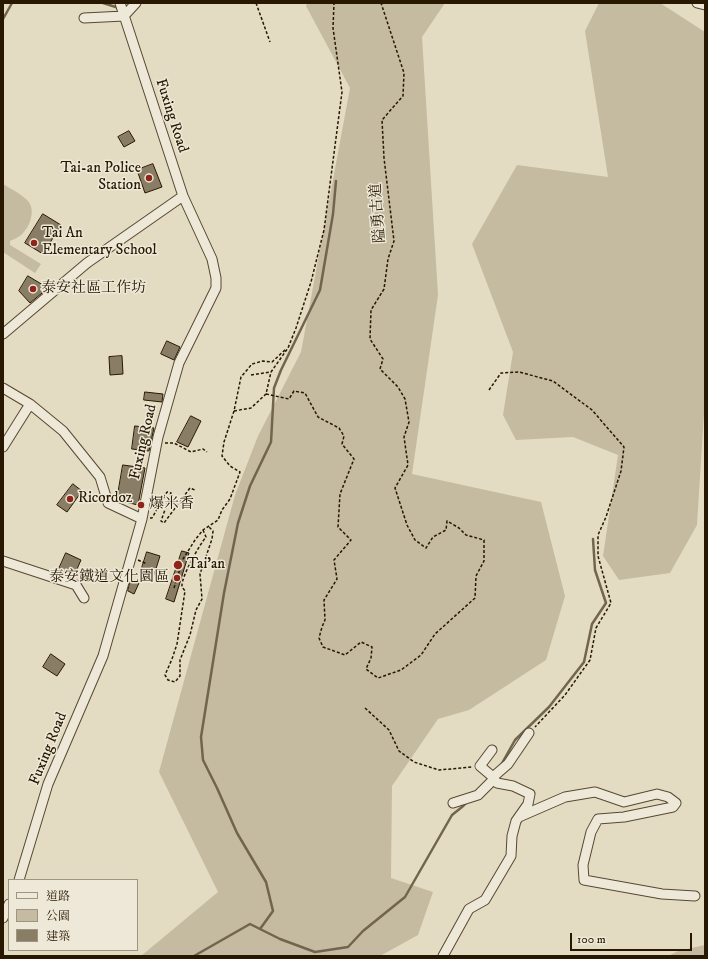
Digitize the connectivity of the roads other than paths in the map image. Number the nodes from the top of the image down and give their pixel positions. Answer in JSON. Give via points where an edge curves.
{"nodes":[{"id":1,"x":120,"y":3,"type":"edge"},
{"id":2,"x":136,"y":3,"type":"edge"},
{"id":3,"x":697,"y":3,"type":"edge"},
{"id":4,"x":705,"y":5,"type":"edge"},
{"id":5,"x":124,"y":16,"type":"junction"},
{"id":6,"x":84,"y":18,"type":"dead end"},
{"id":7,"x":183,"y":196,"type":"junction"},
{"id":8,"x":3,"y":334,"type":"edge"},
{"id":9,"x":3,"y":388,"type":"edge"},
{"id":10,"x":30,"y":404,"type":"junction"},
{"id":11,"x":3,"y":447,"type":"edge"},
{"id":12,"x":142,"y":518,"type":"junction"},
{"id":13,"x":3,"y":561,"type":"edge"},
{"id":14,"x":84,"y":598,"type":"dead end"},
{"id":15,"x":529,"y":733,"type":"road end"},
{"id":16,"x":492,"y":750,"type":"dead end"},
{"id":17,"x":493,"y":778,"type":"junction"},
{"id":18,"x":453,"y":803,"type":"dead end"},
{"id":19,"x":519,"y":818,"type":"junction"},
{"id":20,"x":19,"y":879,"type":"edge"},
{"id":21,"x":695,"y":896,"type":"dead end"},
{"id":22,"x":8,"y":906,"type":"edge"},
{"id":23,"x":3,"y":918,"type":"edge"},
{"id":24,"x":443,"y":956,"type":"edge"}],
"edges":[{"from":1,"to":5,"type":"street","name":"Fuxing Road"},
{"from":2,"to":5,"type":"street"},
{"from":3,"to":4,"type":"street"},
{"from":5,"to":6,"type":"street"},
{"from":5,"to":7,"type":"street","name":"Fuxing Road"},
{"from":7,"to":8,"type":"street","via":[[86,263]]},
{"from":7,"to":12,"type":"street","name":"Fuxing Road","via":[[212,259],[216,288],[179,363],[157,442]]},
{"from":9,"to":10,"type":"street"},
{"from":10,"to":11,"type":"street"},
{"from":10,"to":12,"type":"street","via":[[63,431],[100,477],[108,503]]},
{"from":12,"to":20,"type":"street","name":"Fuxing Road","via":[[103,656],[48,784]]},
{"from":13,"to":14,"type":"street","via":[[76,585]]},
{"from":15,"to":17,"type":"street","via":[[508,764]]},
{"from":16,"to":17,"type":"street","via":[[480,766]]},
{"from":17,"to":18,"type":"street","via":[[478,795]]},
{"from":17,"to":19,"type":"street","via":[[497,783],[513,786],[530,794],[528,804]]},
{"from":19,"to":21,"type":"street","via":[[565,797],[595,792],[624,802],[657,794],[668,797],[676,803],[672,807],[624,817],[598,819],[591,832],[583,865],[584,880],[662,894]]},
{"from":19,"to":24,"type":"street","via":[[516,820],[512,836],[511,856],[485,900],[469,909]]},
{"from":22,"to":23,"type":"street"}]}
